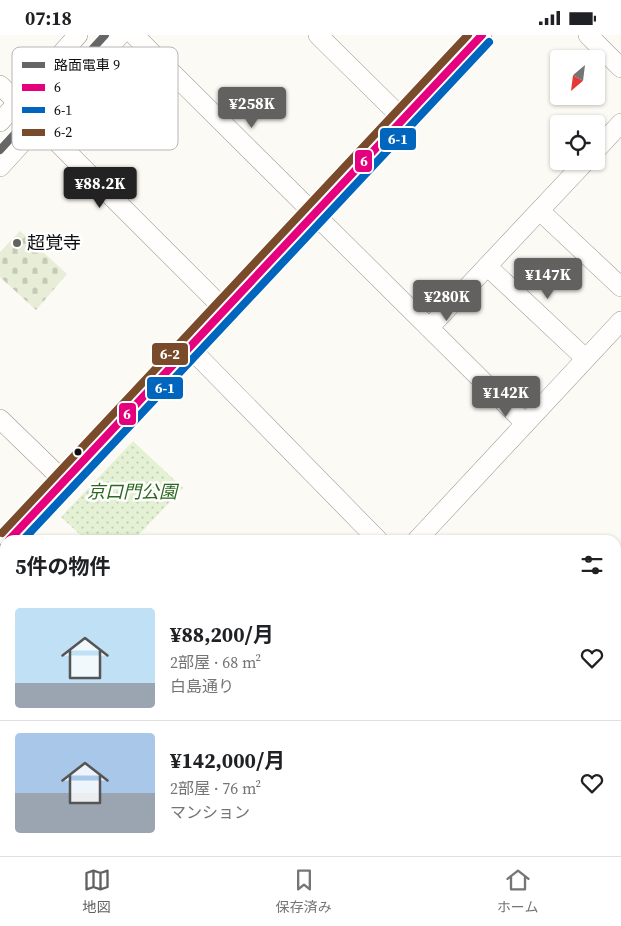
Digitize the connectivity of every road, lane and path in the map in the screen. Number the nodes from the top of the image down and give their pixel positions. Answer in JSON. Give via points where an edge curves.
{"nodes":[{"id":1,"x":78,"y":35,"type":"edge"},
{"id":2,"x":120,"y":35,"type":"edge"},
{"id":3,"x":134,"y":35,"type":"edge"},
{"id":4,"x":482,"y":35,"type":"edge"},
{"id":5,"x":588,"y":35,"type":"edge"},
{"id":6,"x":321,"y":36,"type":"edge"},
{"id":7,"x":67,"y":47,"type":"edge"},
{"id":8,"x":109,"y":47,"type":"edge"},
{"id":9,"x":146,"y":47,"type":"edge"},
{"id":10,"x":621,"y":68,"type":"edge"},
{"id":11,"x":178,"y":79,"type":"edge"},
{"id":12,"x":0,"y":85,"type":"edge"},
{"id":13,"x":12,"y":97,"type":"edge"},
{"id":14,"x":12,"y":108,"type":"edge"},
{"id":15,"x":403,"y":119,"type":"junction"},
{"id":16,"x":0,"y":122,"type":"edge"},
{"id":17,"x":621,"y":123,"type":"edge"},
{"id":18,"x":605,"y":140,"type":"edge"},
{"id":19,"x":15,"y":150,"type":"edge"},
{"id":20,"x":65,"y":150,"type":"edge"},
{"id":21,"x":0,"y":167,"type":"edge"},
{"id":22,"x":578,"y":170,"type":"edge"},
{"id":23,"x":540,"y":211,"type":"junction"},
{"id":24,"x":314,"y":215,"type":"junction"},
{"id":25,"x":487,"y":266,"type":"junction"},
{"id":26,"x":621,"y":287,"type":"edge"},
{"id":27,"x":225,"y":309,"type":"junction"},
{"id":28,"x":621,"y":321,"type":"edge"},
{"id":29,"x":429,"y":328,"type":"junction"},
{"id":30,"x":189,"y":347,"type":"junction"},
{"id":31,"x":585,"y":358,"type":"junction"},
{"id":32,"x":0,"y":419,"type":"edge"},
{"id":33,"x":525,"y":423,"type":"junction"},
{"id":34,"x":64,"y":481,"type":"junction"},
{"id":35,"x":14,"y":535,"type":"edge"},
{"id":36,"x":373,"y":535,"type":"edge"},
{"id":37,"x":422,"y":535,"type":"edge"}],
"edges":[{"from":1,"to":7,"type":"street"},
{"from":2,"to":8,"type":"street"},
{"from":3,"to":9,"type":"street"},
{"from":4,"to":15,"type":"street"},
{"from":5,"to":10,"type":"street"},
{"from":6,"to":15,"type":"street"},
{"from":11,"to":24,"type":"street"},
{"from":12,"to":13,"type":"street"},
{"from":14,"to":16,"type":"street"},
{"from":15,"to":24,"type":"street"},
{"from":17,"to":18,"type":"street"},
{"from":19,"to":21,"type":"street"},
{"from":20,"to":27,"type":"street"},
{"from":22,"to":23,"type":"street"},
{"from":23,"to":25,"type":"street"},
{"from":23,"to":26,"type":"street"},
{"from":24,"to":27,"type":"street"},
{"from":24,"to":29,"type":"street"},
{"from":25,"to":29,"type":"street"},
{"from":25,"to":31,"type":"street"},
{"from":27,"to":30,"type":"street"},
{"from":28,"to":31,"type":"street"},
{"from":29,"to":33,"type":"street"},
{"from":30,"to":34,"type":"street"},
{"from":30,"to":36,"type":"street"},
{"from":31,"to":33,"type":"street"},
{"from":32,"to":34,"type":"street"},
{"from":33,"to":37,"type":"street"},
{"from":34,"to":35,"type":"street"}]}
